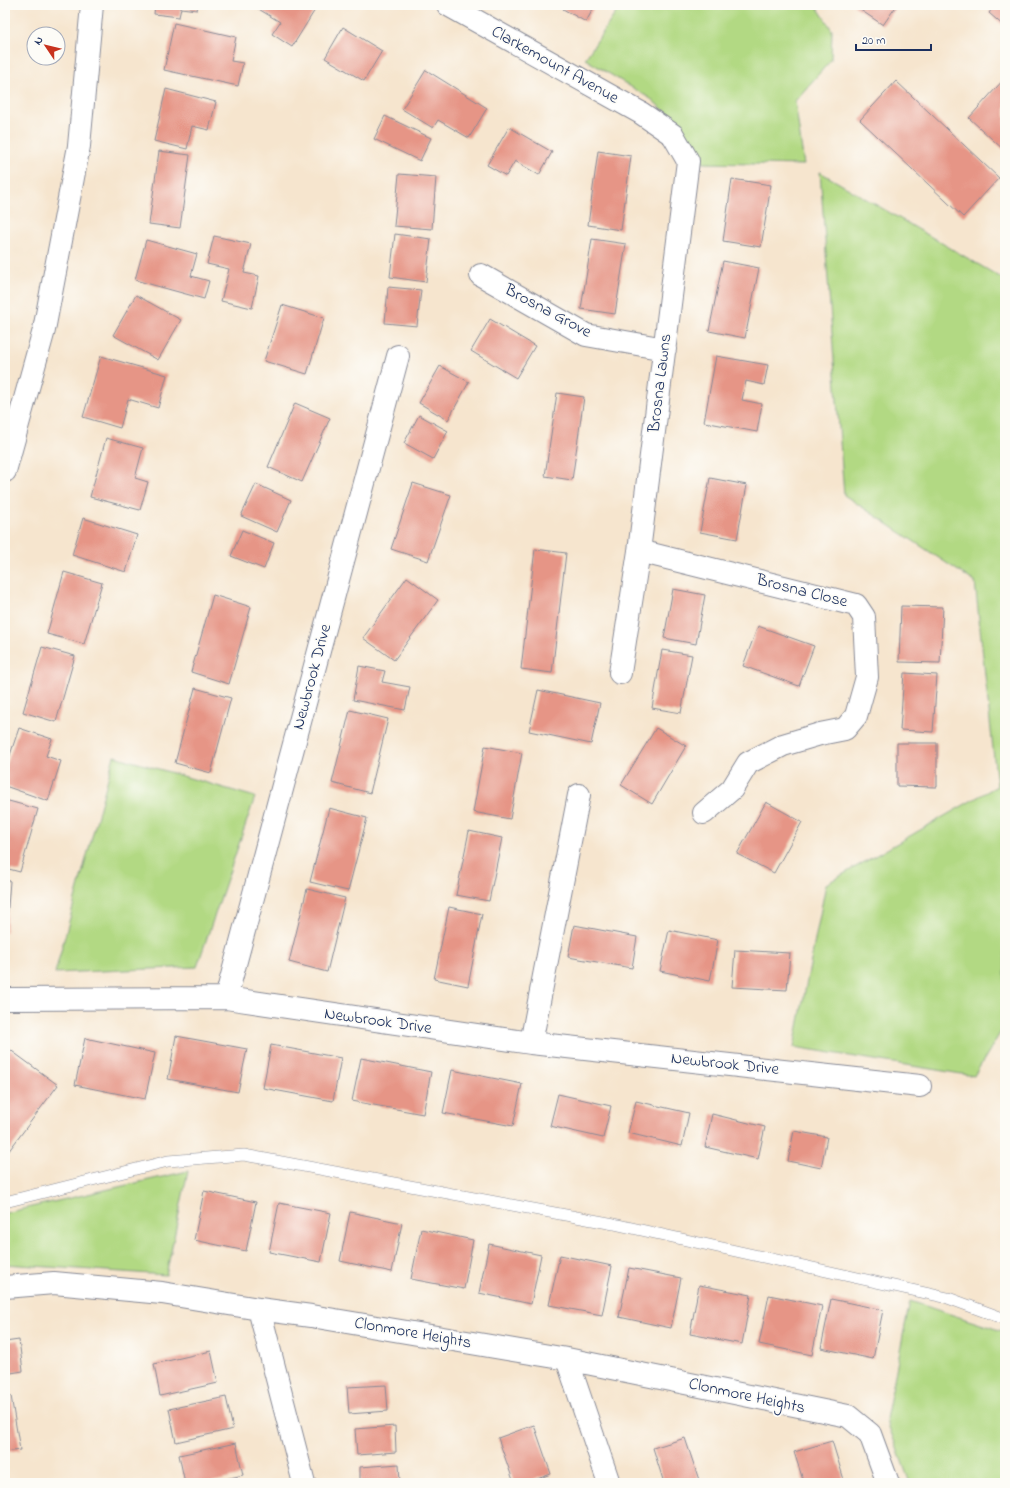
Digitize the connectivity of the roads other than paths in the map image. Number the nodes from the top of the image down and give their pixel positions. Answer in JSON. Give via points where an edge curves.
{"nodes":[{"id":1,"x":92,"y":5,"type":"edge"},
{"id":2,"x":448,"y":5,"type":"edge"},
{"id":3,"x":641,"y":113,"type":"joint"},
{"id":4,"x":481,"y":275,"type":"dead end"},
{"id":5,"x":664,"y":349,"type":"junction"},
{"id":6,"x":398,"y":356,"type":"dead end"},
{"id":7,"x":5,"y":471,"type":"edge"},
{"id":8,"x":639,"y":551,"type":"junction"},
{"id":9,"x":620,"y":673,"type":"dead end"},
{"id":10,"x":579,"y":795,"type":"dead end"},
{"id":11,"x":704,"y":813,"type":"dead end"},
{"id":12,"x":226,"y":998,"type":"junction"},
{"id":13,"x":5,"y":999,"type":"edge"},
{"id":14,"x":531,"y":1043,"type":"junction"},
{"id":15,"x":920,"y":1086,"type":"dead end"},
{"id":16,"x":5,"y":1202,"type":"edge"},
{"id":17,"x":5,"y":1287,"type":"edge"},
{"id":18,"x":259,"y":1309,"type":"junction"},
{"id":19,"x":1005,"y":1319,"type":"edge"},
{"id":20,"x":567,"y":1359,"type":"junction"},
{"id":21,"x":304,"y":1483,"type":"edge"},
{"id":22,"x":608,"y":1483,"type":"edge"},
{"id":23,"x":888,"y":1483,"type":"edge"}],
"edges":[{"from":1,"to":7,"type":"street","via":[[79,146],[44,330]]},
{"from":2,"to":3,"type":"street","name":"Clarkemount Avenue"},
{"from":3,"to":5,"type":"street","name":"Brosna Lawns","via":[[673,135],[688,161]]},
{"from":4,"to":5,"type":"street","name":"Brosna Grove","via":[[586,335]]},
{"from":5,"to":8,"type":"street","name":"Brosna Lawns"},
{"from":6,"to":12,"type":"street","name":"Newbrook Drive"},
{"from":8,"to":9,"type":"street","name":"Brosna Lawns"},
{"from":8,"to":11,"type":"street","name":"Brosna Close","via":[[856,605],[864,617],[867,677],[856,716],[845,729],[783,745],[748,763],[732,789]]},
{"from":10,"to":14,"type":"street"},
{"from":12,"to":13,"type":"street","name":"Newbrook Drive"},
{"from":12,"to":14,"type":"street","name":"Newbrook Drive"},
{"from":14,"to":15,"type":"street","name":"Newbrook Drive"},
{"from":16,"to":19,"type":"lane","via":[[168,1161],[244,1155],[614,1224],[948,1298]]},
{"from":17,"to":18,"type":"street","name":"Clonmore Heights","via":[[54,1283],[154,1292]]},
{"from":18,"to":20,"type":"street","name":"Clonmore Heights"},
{"from":18,"to":21,"type":"street"},
{"from":20,"to":22,"type":"street"},
{"from":20,"to":23,"type":"street","name":"Clonmore Heights","via":[[848,1416],[870,1434]]}]}
